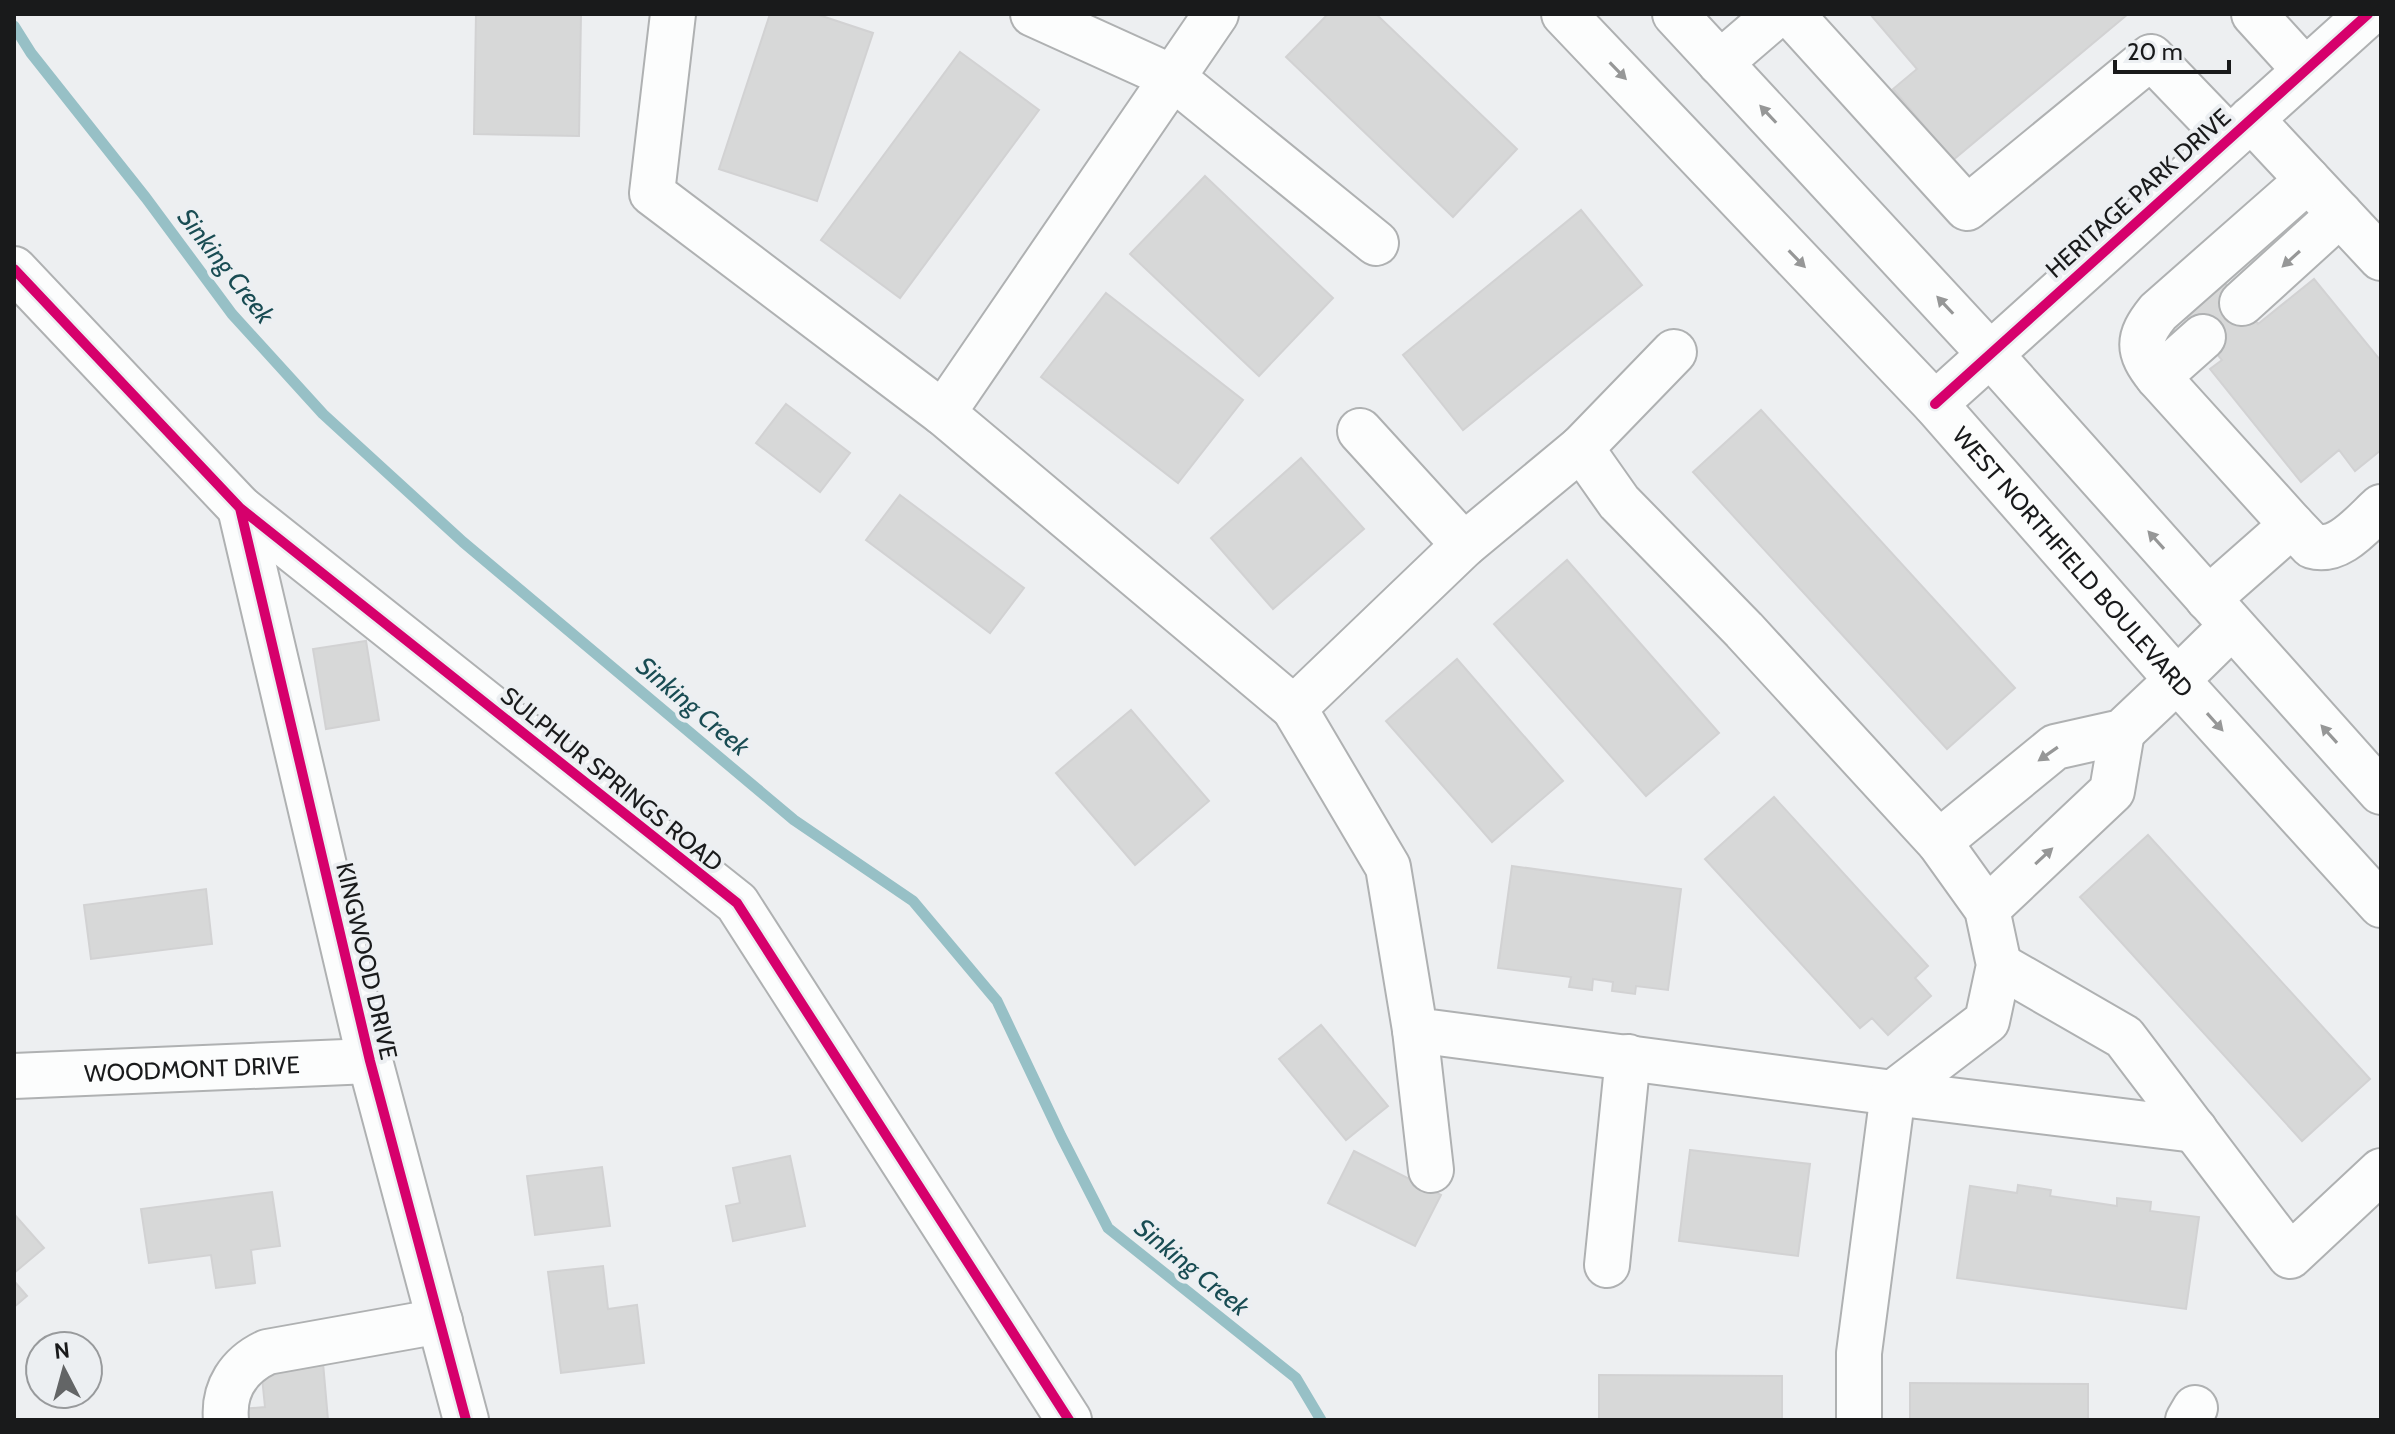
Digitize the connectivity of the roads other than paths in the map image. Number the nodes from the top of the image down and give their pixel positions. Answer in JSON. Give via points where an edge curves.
{"nodes":[{"id":1,"x":673,"y":14,"type":"edge"},
{"id":2,"x":1033,"y":14,"type":"edge"},
{"id":3,"x":1216,"y":14,"type":"edge"},
{"id":4,"x":1564,"y":14,"type":"edge"},
{"id":5,"x":1675,"y":14,"type":"edge"},
{"id":6,"x":1777,"y":14,"type":"edge"},
{"id":7,"x":1791,"y":14,"type":"edge"},
{"id":8,"x":2254,"y":14,"type":"edge"},
{"id":9,"x":2368,"y":14,"type":"edge"},
{"id":10,"x":1720,"y":63,"type":"junction"},
{"id":11,"x":2305,"y":70,"type":"junction"},
{"id":12,"x":1172,"y":77,"type":"junction"},
{"id":13,"x":2240,"y":128,"type":"junction"},
{"id":14,"x":2308,"y":180,"type":"junction"},
{"id":15,"x":2340,"y":214,"type":"junction"},
{"id":16,"x":1376,"y":243,"type":"dead end"},
{"id":17,"x":2381,"y":258,"type":"edge"},
{"id":18,"x":14,"y":269,"type":"edge"},
{"id":19,"x":2242,"y":303,"type":"dead end"},
{"id":20,"x":2203,"y":337,"type":"dead end"},
{"id":21,"x":1674,"y":352,"type":"dead end"},
{"id":22,"x":1989,"y":353,"type":"junction"},
{"id":23,"x":2158,"y":377,"type":"junction"},
{"id":24,"x":1935,"y":404,"type":"junction"},
{"id":25,"x":943,"y":413,"type":"junction"},
{"id":26,"x":1360,"y":431,"type":"dead end"},
{"id":27,"x":1581,"y":448,"type":"junction"},
{"id":28,"x":2381,"y":507,"type":"edge"},
{"id":29,"x":240,"y":508,"type":"junction"},
{"id":30,"x":2292,"y":525,"type":"junction"},
{"id":31,"x":1464,"y":545,"type":"junction"},
{"id":32,"x":2220,"y":612,"type":"junction"},
{"id":33,"x":2177,"y":680,"type":"junction"},
{"id":34,"x":1294,"y":708,"type":"junction"},
{"id":35,"x":2122,"y":732,"type":"junction"},
{"id":36,"x":2381,"y":792,"type":"edge"},
{"id":37,"x":1939,"y":842,"type":"junction"},
{"id":38,"x":2381,"y":905,"type":"edge"},
{"id":39,"x":1987,"y":909,"type":"junction"},
{"id":40,"x":1999,"y":965,"type":"junction"},
{"id":41,"x":1415,"y":1030,"type":"junction"},
{"id":42,"x":1628,"y":1057,"type":"junction"},
{"id":43,"x":370,"y":1061,"type":"junction"},
{"id":44,"x":14,"y":1076,"type":"edge"},
{"id":45,"x":1893,"y":1093,"type":"junction"},
{"id":46,"x":2195,"y":1130,"type":"junction"},
{"id":47,"x":1431,"y":1170,"type":"dead end"},
{"id":48,"x":2381,"y":1171,"type":"edge"},
{"id":49,"x":1607,"y":1265,"type":"dead end"},
{"id":50,"x":440,"y":1321,"type":"junction"},
{"id":51,"x":226,"y":1420,"type":"edge"},
{"id":52,"x":466,"y":1420,"type":"edge"},
{"id":53,"x":1069,"y":1420,"type":"edge"},
{"id":54,"x":1859,"y":1420,"type":"edge"}],
"edges":[{"from":1,"to":25,"type":"street","via":[[652,193]]},
{"from":2,"to":12,"type":"street"},
{"from":3,"to":12,"type":"street"},
{"from":4,"to":24,"type":"street","name":"WEST NORTHFIELD BOULEVARD","one_way":true},
{"from":5,"to":10,"type":"street"},
{"from":6,"to":10,"type":"street"},
{"from":7,"to":13,"type":"street","via":[[1967,208],[2151,57]]},
{"from":8,"to":11,"type":"street"},
{"from":9,"to":11,"type":"street","name":"HERITAGE PARK DRIVE"},
{"from":22,"to":10,"type":"street","one_way":true},
{"from":11,"to":13,"type":"street","name":"HERITAGE PARK DRIVE"},
{"from":12,"to":16,"type":"street"},
{"from":12,"to":25,"type":"street"},
{"from":13,"to":14,"type":"street"},
{"from":13,"to":22,"type":"street","name":"HERITAGE PARK DRIVE"},
{"from":14,"to":15,"type":"street"},
{"from":14,"to":23,"type":"street","via":[[2148,325],[2141,350]]},
{"from":15,"to":17,"type":"street"},
{"from":15,"to":19,"type":"street","one_way":true},
{"from":18,"to":29,"type":"street","name":"SULPHUR SPRINGS ROAD"},
{"from":20,"to":23,"type":"street"},
{"from":21,"to":27,"type":"street"},
{"from":22,"to":24,"type":"street","name":"HERITAGE PARK DRIVE"},
{"from":32,"to":22,"type":"street","one_way":true},
{"from":23,"to":30,"type":"street"},
{"from":24,"to":33,"type":"street","name":"WEST NORTHFIELD BOULEVARD"},
{"from":25,"to":34,"type":"street"},
{"from":26,"to":31,"type":"street"},
{"from":27,"to":31,"type":"street"},
{"from":27,"to":37,"type":"street","via":[[1619,502]]},
{"from":28,"to":30,"type":"street","via":[[2328,549],[2312,546]]},
{"from":29,"to":43,"type":"street","name":"KINGWOOD DRIVE"},
{"from":29,"to":53,"type":"street","name":"SULPHUR SPRINGS ROAD","via":[[737,903]]},
{"from":30,"to":32,"type":"street"},
{"from":31,"to":34,"type":"street"},
{"from":32,"to":33,"type":"street"},
{"from":36,"to":32,"type":"street","one_way":true},
{"from":33,"to":35,"type":"street"},
{"from":33,"to":38,"type":"street","name":"WEST NORTHFIELD BOULEVARD","one_way":true},
{"from":34,"to":41,"type":"street","via":[[1388,867]]},
{"from":35,"to":37,"type":"street","one_way":true,"via":[[2055,747]]},
{"from":39,"to":35,"type":"street","one_way":true,"via":[[2112,791]]},
{"from":37,"to":39,"type":"street"},
{"from":39,"to":40,"type":"street"},
{"from":40,"to":45,"type":"street","via":[[1987,1021]]},
{"from":40,"to":46,"type":"street","via":[[2124,1037]]},
{"from":41,"to":42,"type":"street"},
{"from":41,"to":47,"type":"street"},
{"from":42,"to":45,"type":"street"},
{"from":42,"to":49,"type":"street"},
{"from":43,"to":44,"type":"street","name":"WOODMONT DRIVE"},
{"from":43,"to":50,"type":"street","name":"KINGWOOD DRIVE"},
{"from":45,"to":46,"type":"street"},
{"from":45,"to":54,"type":"street","via":[[1859,1353]]},
{"from":46,"to":48,"type":"street","via":[[2290,1256]]},
{"from":50,"to":51,"type":"street","via":[[256,1357],[237,1373],[224,1402]]},
{"from":50,"to":52,"type":"street","name":"KINGWOOD DRIVE"}]}
